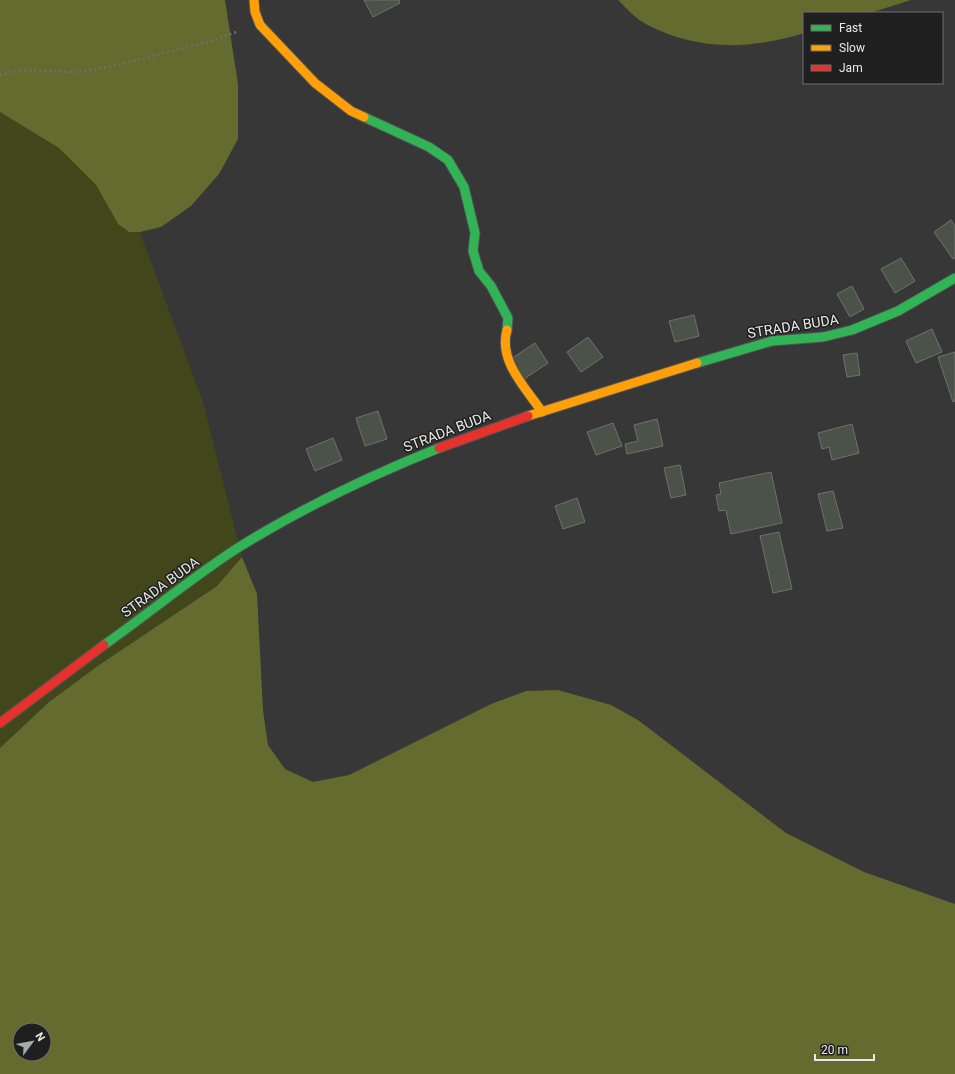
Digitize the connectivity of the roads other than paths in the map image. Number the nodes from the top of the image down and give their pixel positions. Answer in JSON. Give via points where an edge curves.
{"nodes":[{"id":1,"x":254,"y":0,"type":"edge"},
{"id":2,"x":955,"y":278,"type":"edge"},
{"id":3,"x":542,"y":412,"type":"junction"},
{"id":4,"x":0,"y":723,"type":"edge"}],
"edges":[{"from":1,"to":3,"type":"street","via":[[260,25],[315,83],[351,111],[429,147],[448,160],[464,187],[475,233],[473,251],[479,271],[494,291],[508,318],[504,341],[508,362]]},
{"from":2,"to":3,"type":"street","name":"STRADA BUDA","via":[[894,314],[859,328],[816,339],[784,340],[752,346]]},
{"from":3,"to":4,"type":"street","name":"STRADA BUDA","via":[[400,463],[273,527],[235,550]]}]}
